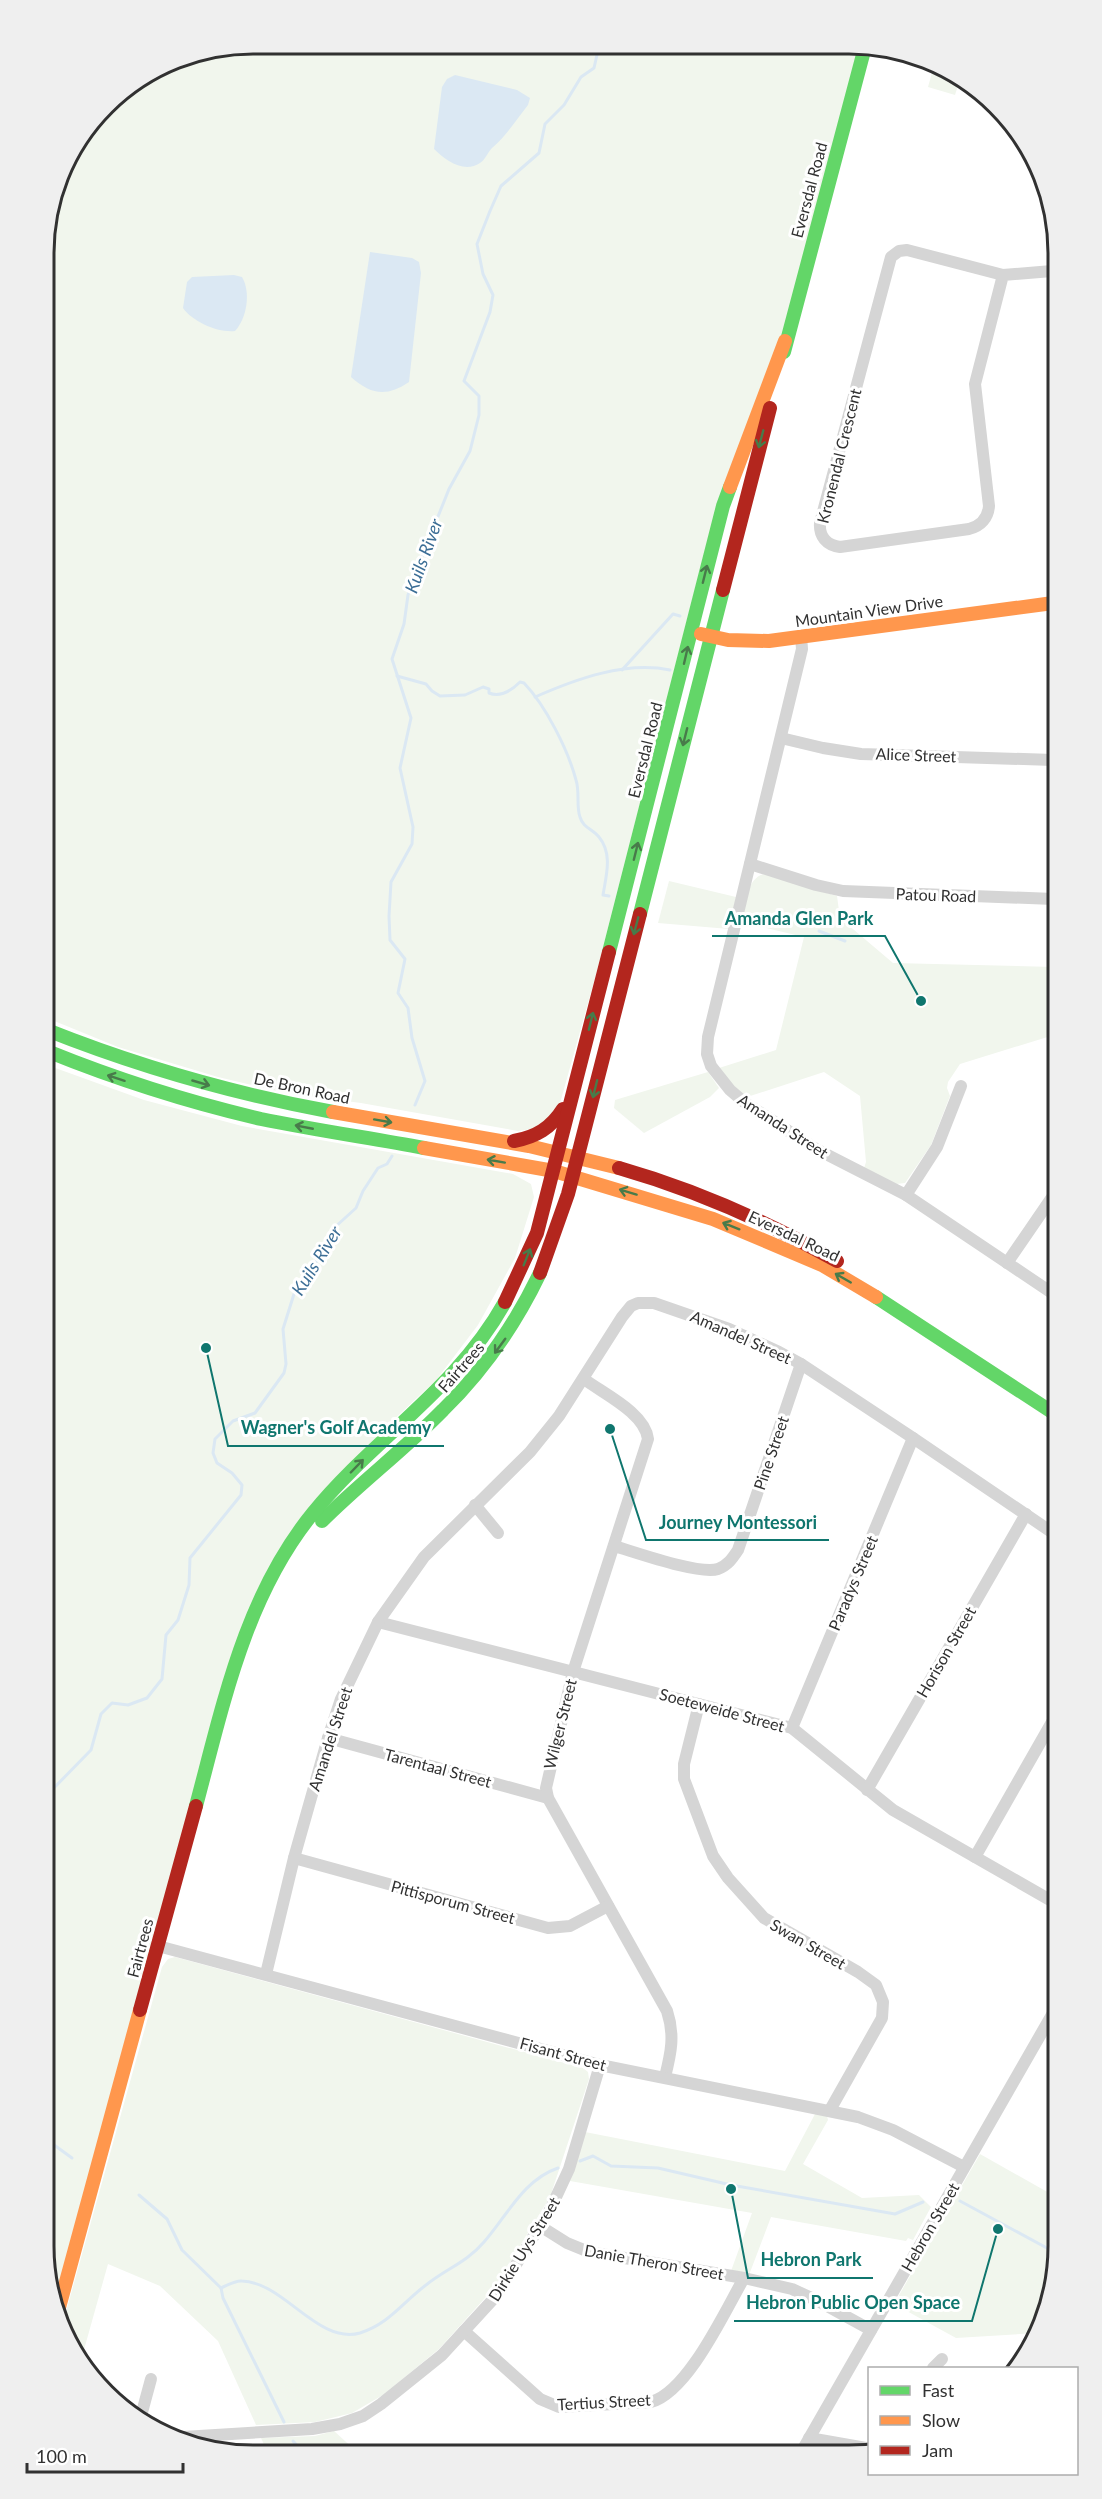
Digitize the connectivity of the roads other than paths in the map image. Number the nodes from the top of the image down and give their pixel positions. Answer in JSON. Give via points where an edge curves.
{"nodes":[{"id":1,"x":864,"y":54,"type":"edge"},
{"id":2,"x":1048,"y":271,"type":"edge"},
{"id":3,"x":1003,"y":275,"type":"junction"},
{"id":4,"x":785,"y":341,"type":"junction"},
{"id":5,"x":1048,"y":604,"type":"edge"},
{"id":6,"x":691,"y":631,"type":"junction"},
{"id":7,"x":801,"y":636,"type":"junction"},
{"id":8,"x":711,"y":637,"type":"junction"},
{"id":9,"x":781,"y":738,"type":"junction"},
{"id":10,"x":1048,"y":760,"type":"edge"},
{"id":11,"x":750,"y":864,"type":"junction"},
{"id":12,"x":1048,"y":896,"type":"edge"},
{"id":13,"x":54,"y":1033,"type":"edge"},
{"id":14,"x":54,"y":1054,"type":"edge"},
{"id":15,"x":961,"y":1086,"type":"dead end"},
{"id":16,"x":572,"y":1093,"type":"junction"},
{"id":17,"x":500,"y":1142,"type":"junction"},
{"id":18,"x":558,"y":1152,"type":"junction"},
{"id":19,"x":578,"y":1157,"type":"junction"},
{"id":20,"x":554,"y":1172,"type":"junction"},
{"id":21,"x":573,"y":1176,"type":"junction"},
{"id":22,"x":906,"y":1195,"type":"junction"},
{"id":23,"x":1048,"y":1202,"type":"edge"},
{"id":24,"x":1007,"y":1263,"type":"junction"},
{"id":25,"x":1048,"y":1290,"type":"edge"},
{"id":26,"x":801,"y":1364,"type":"junction"},
{"id":27,"x":1000,"y":1376,"type":"junction"},
{"id":28,"x":584,"y":1379,"type":"junction"},
{"id":29,"x":1048,"y":1409,"type":"edge"},
{"id":30,"x":913,"y":1438,"type":"junction"},
{"id":31,"x":475,"y":1504,"type":"junction"},
{"id":32,"x":1026,"y":1514,"type":"junction"},
{"id":33,"x":1048,"y":1529,"type":"edge"},
{"id":34,"x":498,"y":1533,"type":"dead end"},
{"id":35,"x":614,"y":1546,"type":"junction"},
{"id":36,"x":265,"y":1592,"type":"junction"},
{"id":37,"x":378,"y":1622,"type":"junction"},
{"id":38,"x":573,"y":1672,"type":"junction"},
{"id":39,"x":699,"y":1704,"type":"junction"},
{"id":40,"x":792,"y":1728,"type":"junction"},
{"id":41,"x":1048,"y":1729,"type":"edge"},
{"id":42,"x":328,"y":1738,"type":"junction"},
{"id":43,"x":867,"y":1790,"type":"junction"},
{"id":44,"x":548,"y":1798,"type":"junction"},
{"id":45,"x":975,"y":1857,"type":"junction"},
{"id":46,"x":294,"y":1858,"type":"junction"},
{"id":47,"x":1048,"y":1899,"type":"edge"},
{"id":48,"x":608,"y":1906,"type":"junction"},
{"id":49,"x":158,"y":1946,"type":"junction"},
{"id":50,"x":266,"y":1974,"type":"junction"},
{"id":51,"x":1048,"y":2022,"type":"edge"},
{"id":52,"x":600,"y":2065,"type":"junction"},
{"id":53,"x":665,"y":2077,"type":"junction"},
{"id":54,"x":830,"y":2110,"type":"junction"},
{"id":55,"x":964,"y":2167,"type":"junction"},
{"id":56,"x":540,"y":2226,"type":"junction"},
{"id":57,"x":744,"y":2278,"type":"junction"},
{"id":58,"x":61,"y":2299,"type":"edge"},
{"id":59,"x":871,"y":2330,"type":"junction"},
{"id":60,"x":464,"y":2331,"type":"junction"},
{"id":61,"x":151,"y":2379,"type":"dead end"},
{"id":62,"x":142,"y":2411,"type":"edge"},
{"id":63,"x":197,"y":2436,"type":"edge"},
{"id":64,"x":806,"y":2443,"type":"edge"},
{"id":65,"x":830,"y":2445,"type":"edge"}],
"edges":[{"from":1,"to":4,"type":"main road","name":"Eversdal Road"},
{"from":2,"to":3,"type":"street","name":"Kronendal Crescent"},
{"from":3,"to":3,"type":"street","name":"Kronendal Crescent","via":[[975,384],[988,506],[985,519],[969,529],[840,546],[827,542],[820,523],[891,257],[908,249]]},
{"from":6,"to":4,"type":"main road","name":"Eversdal Road","one_way":true,"via":[[732,478]]},
{"from":4,"to":8,"type":"main road","name":"Eversdal Road","one_way":true},
{"from":5,"to":7,"type":"main road","name":"Mountain View Drive"},
{"from":6,"to":8,"type":"main road","name":"Mountain View Drive"},
{"from":16,"to":6,"type":"main road","name":"Eversdal Road","one_way":true},
{"from":7,"to":8,"type":"main road","name":"Mountain View Drive","via":[[769,641]]},
{"from":7,"to":9,"type":"street","name":"Amanda Street","via":[[802,649]]},
{"from":8,"to":19,"type":"main road","name":"Eversdal Road","one_way":true},
{"from":9,"to":10,"type":"street","name":"Alice Street","via":[[861,753]]},
{"from":9,"to":11,"type":"street","name":"Amanda Street"},
{"from":11,"to":12,"type":"street","name":"Patou Road","via":[[843,891]]},
{"from":11,"to":22,"type":"street","name":"Amanda Street","via":[[708,1037],[711,1066],[730,1090],[777,1125]]},
{"from":13,"to":17,"type":"main road","name":"De Bron Road","one_way":true,"via":[[115,1057],[210,1086]]},
{"from":20,"to":14,"type":"main road","one_way":true,"via":[[263,1119],[163,1093]]},
{"from":15,"to":22,"type":"street","via":[[937,1147]]},
{"from":16,"to":17,"type":"main road","via":[[550,1128],[530,1138]]},
{"from":16,"to":18,"type":"main road","name":"Eversdal Road"},
{"from":17,"to":18,"type":"main road","name":"De Bron Road"},
{"from":18,"to":19,"type":"main road","name":"Eversdal Road"},
{"from":18,"to":20,"type":"main road","name":"Fairtrees"},
{"from":19,"to":21,"type":"main road","name":"Fairtrees"},
{"from":19,"to":27,"type":"main road","name":"Eversdal Road","via":[[678,1187],[791,1235],[904,1303]]},
{"from":20,"to":21,"type":"main road","name":"Eversdal Road"},
{"from":36,"to":20,"type":"main road","name":"Fairtrees","one_way":true,"via":[[276,1565],[317,1508],[449,1379],[495,1319],[537,1233]]},
{"from":27,"to":21,"type":"main road","name":"Eversdal Road","one_way":true,"via":[[822,1265],[713,1219]]},
{"from":21,"to":36,"type":"main road","name":"Fairtrees","one_way":true,"via":[[540,1277],[504,1341],[460,1395],[317,1525]]},
{"from":22,"to":24,"type":"street","name":"Amanda Street"},
{"from":23,"to":24,"type":"street"},
{"from":24,"to":25,"type":"street","name":"Amanda Street"},
{"from":26,"to":28,"type":"street","name":"Amandel Street","via":[[686,1312],[643,1302],[631,1306],[622,1317]]},
{"from":26,"to":30,"type":"street","name":"Amandel Street"},
{"from":26,"to":35,"type":"street","name":"Pine Street","via":[[738,1551],[730,1562],[718,1568],[698,1569]]},
{"from":27,"to":29,"type":"main road","name":"Eversdal Road"},
{"from":28,"to":31,"type":"street","name":"Amandel Street","via":[[530,1452]]},
{"from":28,"to":35,"type":"street","name":"Wilger Street","via":[[642,1421],[647,1433],[647,1446]]},
{"from":30,"to":32,"type":"street","name":"Amandel Street"},
{"from":30,"to":40,"type":"street","name":"Paradys Street"},
{"from":31,"to":34,"type":"street"},
{"from":31,"to":37,"type":"street","name":"Amandel Street","via":[[424,1557]]},
{"from":32,"to":33,"type":"street","name":"Amandel Street"},
{"from":32,"to":43,"type":"street","name":"Horison Street"},
{"from":35,"to":38,"type":"street","name":"Wilger Street"},
{"from":36,"to":49,"type":"main road","name":"Fairtrees","via":[[228,1687]]},
{"from":37,"to":38,"type":"street","name":"Soeteweide Street"},
{"from":37,"to":42,"type":"street","name":"Amandel Street","via":[[341,1699]]},
{"from":38,"to":39,"type":"street","name":"Soeteweide Street"},
{"from":38,"to":44,"type":"street","name":"Wilger Street","via":[[546,1781]]},
{"from":39,"to":40,"type":"street","name":"Soeteweide Street"},
{"from":39,"to":54,"type":"street","name":"Swan Street","via":[[684,1779],[713,1856],[764,1918],[858,1972],[876,1985],[882,1996],[884,2007],[879,2023]]},
{"from":40,"to":43,"type":"street","name":"Soeteweide Street"},
{"from":41,"to":45,"type":"street"},
{"from":42,"to":44,"type":"street","name":"Tarentaal Street"},
{"from":42,"to":46,"type":"street","name":"Amandel Street"},
{"from":43,"to":45,"type":"street","name":"Soeteweide Street","via":[[893,1810]]},
{"from":44,"to":48,"type":"street"},
{"from":45,"to":47,"type":"street","name":"Soeteweide Street"},
{"from":46,"to":48,"type":"street","name":"Pittisporum Street","via":[[548,1928],[570,1926]]},
{"from":46,"to":50,"type":"street","name":"Amandel Street"},
{"from":48,"to":53,"type":"street","via":[[672,2025],[673,2045]]},
{"from":49,"to":50,"type":"street","name":"Fisant Street"},
{"from":49,"to":58,"type":"main road","name":"Fairtrees"},
{"from":50,"to":52,"type":"street","name":"Fisant Street"},
{"from":51,"to":55,"type":"street","name":"Hebron Street"},
{"from":52,"to":53,"type":"street","name":"Fisant Street"},
{"from":52,"to":56,"type":"street","name":"Dirkie Uys Street","via":[[568,2169]]},
{"from":53,"to":54,"type":"street","name":"Fisant Street"},
{"from":54,"to":55,"type":"street","name":"Fisant Street","via":[[876,2122]]},
{"from":55,"to":59,"type":"street","name":"Hebron Street"},
{"from":56,"to":57,"type":"street","name":"Danie Theron Street","via":[[590,2252]]},
{"from":56,"to":60,"type":"street","name":"Dirkie Uys Street","via":[[497,2295]]},
{"from":57,"to":59,"type":"street","name":"Danie Theron Street","via":[[803,2294]]},
{"from":57,"to":60,"type":"street","name":"Tertius Street","via":[[684,2378],[651,2402],[555,2407],[545,2403]]},
{"from":59,"to":64,"type":"street","name":"Hebron Street"},
{"from":60,"to":63,"type":"street","name":"Dirkie Uys Street","via":[[408,2384],[363,2416],[312,2429]]},
{"from":61,"to":62,"type":"street"},
{"from":64,"to":65,"type":"street"}]}
